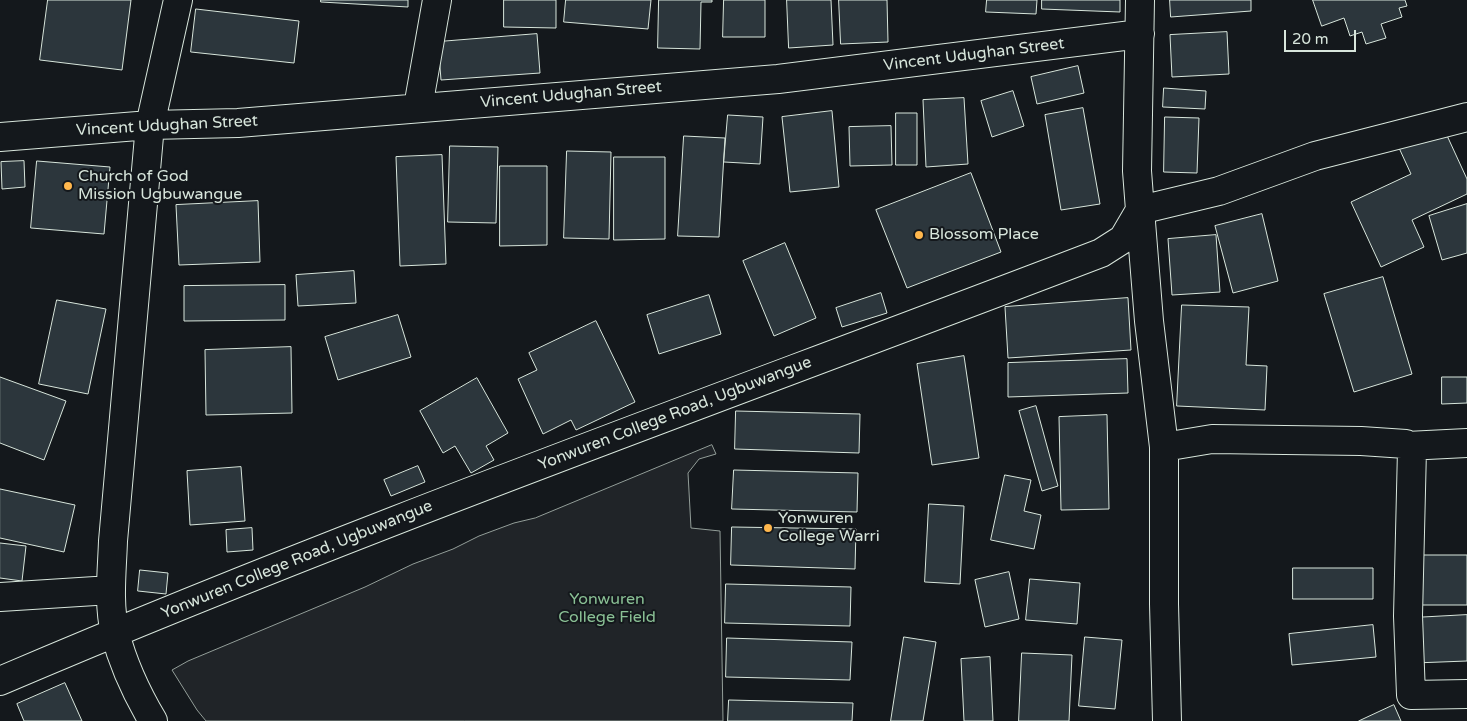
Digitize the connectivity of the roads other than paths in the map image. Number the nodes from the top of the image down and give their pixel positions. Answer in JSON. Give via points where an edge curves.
{"nodes":[{"id":1,"x":178,"y":0,"type":"edge"},
{"id":2,"x":437,"y":0,"type":"edge"},
{"id":3,"x":1140,"y":0,"type":"edge"},
{"id":4,"x":1140,"y":34,"type":"junction"},
{"id":5,"x":418,"y":107,"type":"junction"},
{"id":6,"x":1467,"y":117,"type":"edge"},
{"id":7,"x":150,"y":125,"type":"junction"},
{"id":8,"x":0,"y":137,"type":"edge"},
{"id":9,"x":1140,"y":210,"type":"junction"},
{"id":10,"x":1467,"y":443,"type":"edge"},
{"id":11,"x":1164,"y":446,"type":"junction"},
{"id":12,"x":1407,"y":446,"type":"junction"},
{"id":13,"x":111,"y":590,"type":"junction"},
{"id":14,"x":0,"y":597,"type":"edge"},
{"id":15,"x":115,"y":632,"type":"junction"},
{"id":16,"x":0,"y":681,"type":"edge"},
{"id":17,"x":1467,"y":694,"type":"edge"},
{"id":18,"x":152,"y":721,"type":"edge"},
{"id":19,"x":1167,"y":721,"type":"edge"}],
"edges":[{"from":1,"to":7,"type":"street"},
{"from":2,"to":5,"type":"street"},
{"from":3,"to":4,"type":"street"},
{"from":4,"to":5,"type":"street","name":"Vincent Udughan Street","via":[[778,79]]},
{"from":4,"to":9,"type":"street","via":[[1137,171]]},
{"from":5,"to":7,"type":"street","name":"Vincent Udughan Street","via":[[238,123]]},
{"from":6,"to":9,"type":"street","via":[[1315,156],[1219,191]]},
{"from":7,"to":8,"type":"street","name":"Vincent Udughan Street"},
{"from":7,"to":13,"type":"street"},
{"from":9,"to":11,"type":"street"},
{"from":9,"to":15,"type":"street","name":"Yonwuren College Road, Ugbuwangue","via":[[1124,239],[1101,253],[556,458]]},
{"from":10,"to":12,"type":"street"},
{"from":11,"to":12,"type":"street","via":[[1212,439],[1361,441]]},
{"from":11,"to":19,"type":"street"},
{"from":12,"to":17,"type":"street","via":[[1412,449],[1408,616],[1411,695]]},
{"from":13,"to":14,"type":"street"},
{"from":13,"to":15,"type":"street"},
{"from":15,"to":16,"type":"street","name":"Yonwuren College Road, Ugbuwangue"},
{"from":15,"to":18,"type":"street","via":[[137,695]]}]}
